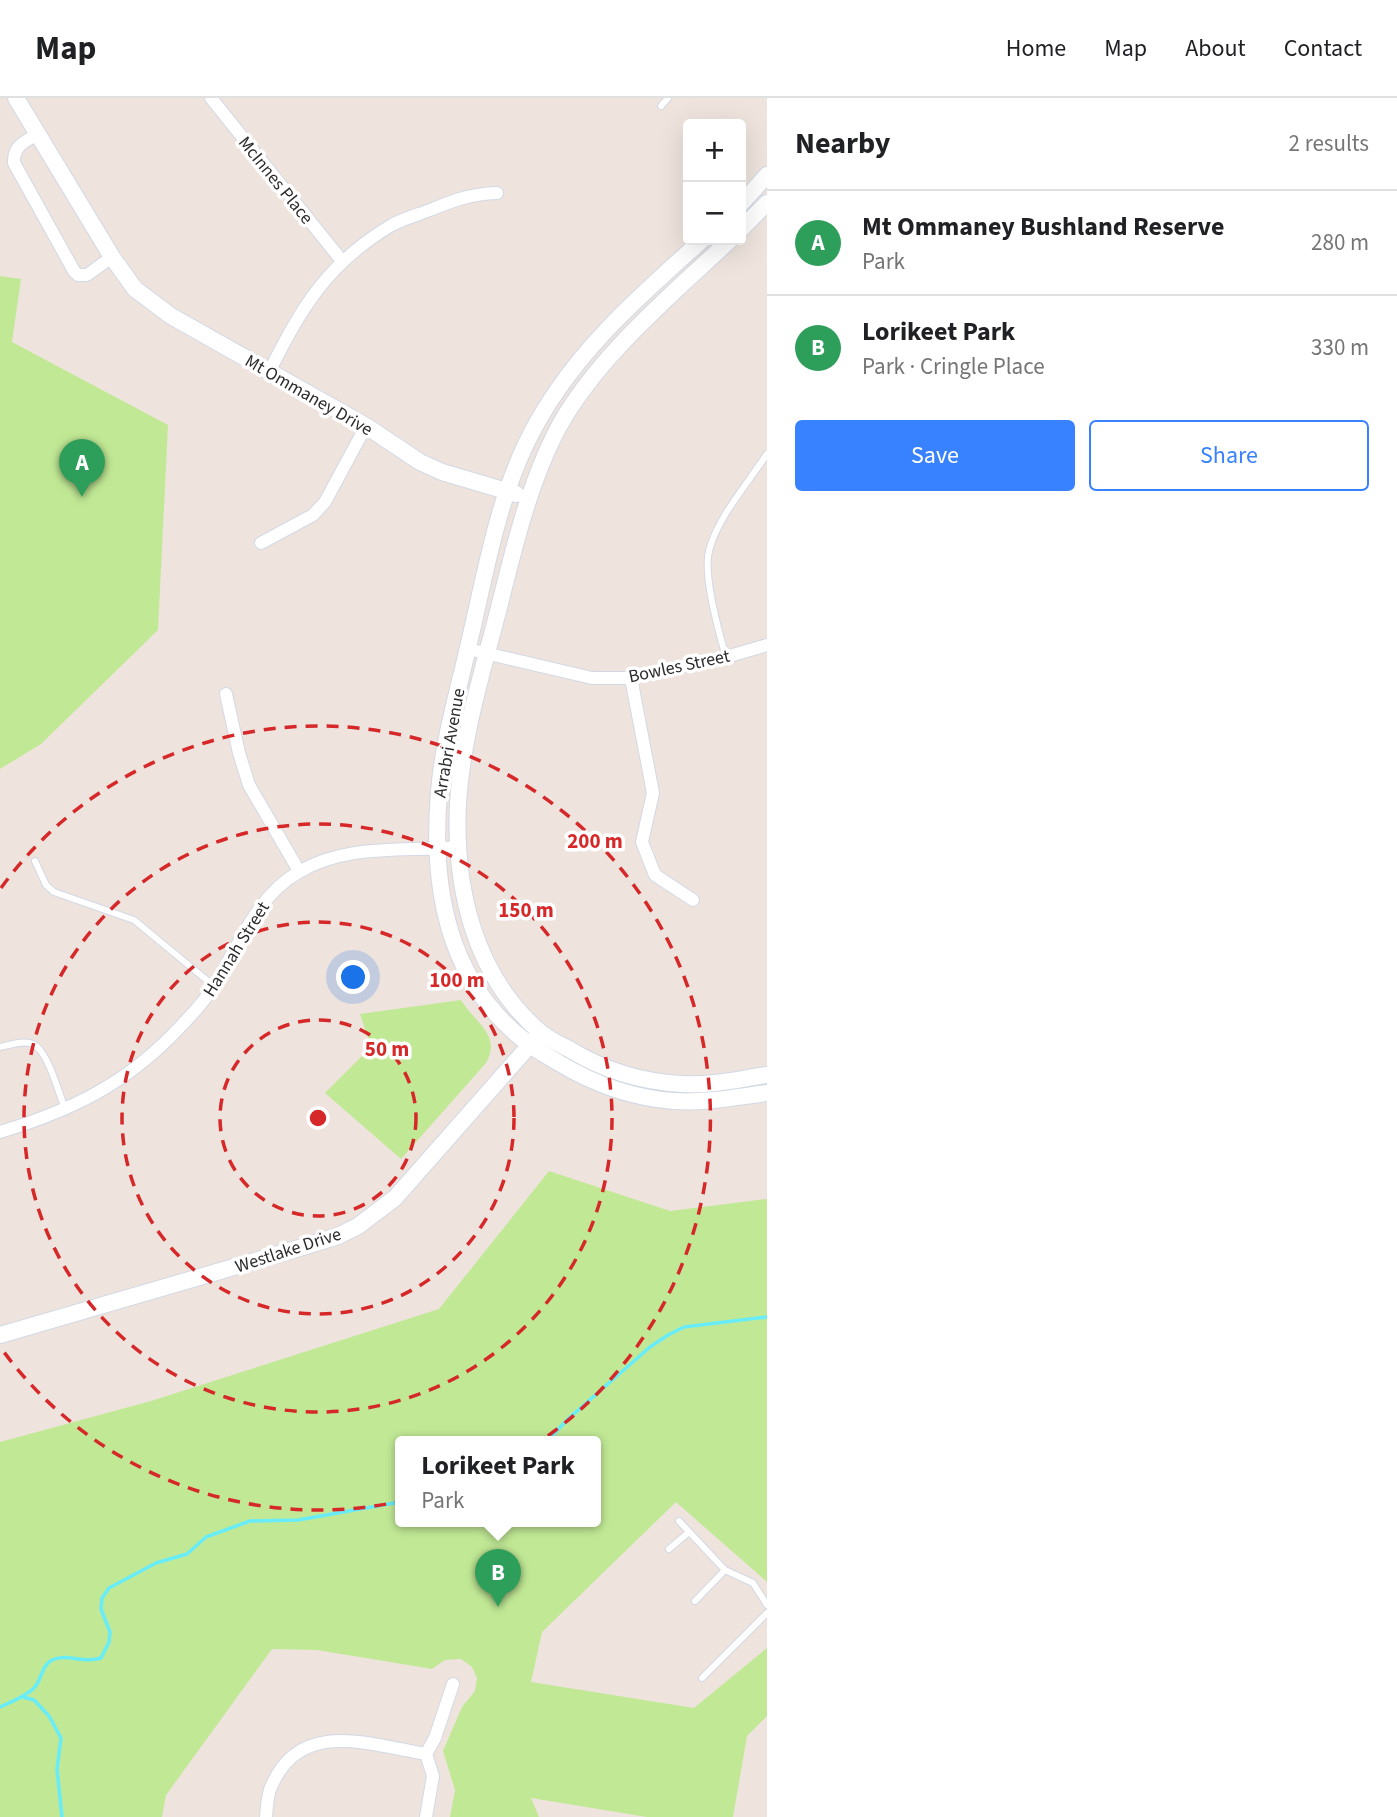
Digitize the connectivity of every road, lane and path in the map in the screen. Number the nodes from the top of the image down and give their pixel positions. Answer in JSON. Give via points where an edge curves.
{"nodes":[{"id":1,"x":16,"y":98,"type":"edge"},
{"id":2,"x":211,"y":98,"type":"edge"},
{"id":3,"x":668,"y":98,"type":"edge"},
{"id":4,"x":661,"y":106,"type":"dead end"},
{"id":5,"x":38,"y":134,"type":"junction"},
{"id":6,"x":767,"y":175,"type":"edge"},
{"id":7,"x":497,"y":193,"type":"dead end"},
{"id":8,"x":746,"y":198,"type":"edge"},
{"id":9,"x":767,"y":203,"type":"edge"},
{"id":10,"x":746,"y":224,"type":"edge"},
{"id":11,"x":697,"y":245,"type":"edge"},
{"id":12,"x":725,"y":245,"type":"edge"},
{"id":13,"x":112,"y":257,"type":"junction"},
{"id":14,"x":342,"y":261,"type":"junction"},
{"id":15,"x":269,"y":372,"type":"junction"},
{"id":16,"x":366,"y":426,"type":"junction"},
{"id":17,"x":767,"y":454,"type":"edge"},
{"id":18,"x":506,"y":492,"type":"junction"},
{"id":19,"x":528,"y":498,"type":"junction"},
{"id":20,"x":261,"y":543,"type":"dead end"},
{"id":21,"x":767,"y":645,"type":"edge"},
{"id":22,"x":468,"y":649,"type":"junction"},
{"id":23,"x":487,"y":654,"type":"junction"},
{"id":24,"x":726,"y":657,"type":"junction"},
{"id":25,"x":631,"y":678,"type":"junction"},
{"id":26,"x":226,"y":694,"type":"dead end"},
{"id":27,"x":459,"y":847,"type":"junction"},
{"id":28,"x":438,"y":849,"type":"junction"},
{"id":29,"x":35,"y":862,"type":"dead end"},
{"id":30,"x":299,"y":872,"type":"junction"},
{"id":31,"x":693,"y":900,"type":"dead end"},
{"id":32,"x":214,"y":986,"type":"junction"},
{"id":33,"x":541,"y":1033,"type":"junction"},
{"id":34,"x":529,"y":1045,"type":"junction"},
{"id":35,"x":0,"y":1047,"type":"edge"},
{"id":36,"x":767,"y":1075,"type":"edge"},
{"id":37,"x":767,"y":1093,"type":"edge"},
{"id":38,"x":66,"y":1110,"type":"junction"},
{"id":39,"x":0,"y":1132,"type":"edge"},
{"id":40,"x":0,"y":1335,"type":"edge"},
{"id":41,"x":679,"y":1521,"type":"dead end"},
{"id":42,"x":690,"y":1532,"type":"junction"},
{"id":43,"x":669,"y":1549,"type":"dead end"},
{"id":44,"x":725,"y":1570,"type":"junction"},
{"id":45,"x":695,"y":1601,"type":"dead end"},
{"id":46,"x":767,"y":1605,"type":"edge"},
{"id":47,"x":767,"y":1613,"type":"edge"},
{"id":48,"x":702,"y":1678,"type":"dead end"},
{"id":49,"x":453,"y":1684,"type":"dead end"},
{"id":50,"x":426,"y":1754,"type":"junction"},
{"id":51,"x":266,"y":1817,"type":"edge"},
{"id":52,"x":426,"y":1817,"type":"edge"}],
"edges":[{"from":1,"to":5,"type":"street","name":"Mt Ommaney Drive"},
{"from":2,"to":14,"type":"street","name":"McInnes Place"},
{"from":3,"to":4,"type":"lane"},
{"from":5,"to":13,"type":"street","name":"Mt Ommaney Drive"},
{"from":5,"to":13,"type":"street","via":[[18,147],[14,163],[74,271],[87,275]]},
{"from":6,"to":8,"type":"street"},
{"from":7,"to":14,"type":"street","via":[[472,194],[392,225]]},
{"from":9,"to":10,"type":"street"},
{"from":11,"to":18,"type":"street","name":"Arrabri Avenue","via":[[586,350],[538,421]]},
{"from":12,"to":19,"type":"street","name":"Arrabri Avenue","via":[[638,327],[575,399]]},
{"from":13,"to":15,"type":"street","name":"Mt Ommaney Drive","via":[[135,289],[153,304]]},
{"from":14,"to":15,"type":"street","via":[[311,296]]},
{"from":15,"to":16,"type":"street","name":"Mt Ommaney Drive"},
{"from":16,"to":18,"type":"street","name":"Mt Ommaney Drive","via":[[420,462]]},
{"from":16,"to":20,"type":"street","via":[[313,516]]},
{"from":17,"to":24,"type":"lane","via":[[716,530],[708,553]]},
{"from":18,"to":19,"type":"street","name":"Mt Ommaney Drive"},
{"from":18,"to":22,"type":"street","name":"Arrabri Avenue"},
{"from":19,"to":23,"type":"street","name":"Arrabri Avenue"},
{"from":21,"to":24,"type":"street","name":"Bowles Street"},
{"from":22,"to":23,"type":"street","name":"Bowles Street"},
{"from":22,"to":28,"type":"street","name":"Arrabri Avenue","via":[[443,759]]},
{"from":23,"to":25,"type":"street","name":"Bowles Street","via":[[592,678]]},
{"from":23,"to":27,"type":"street","name":"Arrabri Avenue","via":[[467,731],[458,806]]},
{"from":24,"to":25,"type":"street","name":"Bowles Street"},
{"from":25,"to":31,"type":"street","via":[[653,793],[642,842],[655,875]]},
{"from":26,"to":30,"type":"street","via":[[249,785]]},
{"from":27,"to":28,"type":"street","name":"Hannah Street"},
{"from":27,"to":33,"type":"street","name":"Arrabri Avenue","via":[[470,925],[487,967],[513,1005]]},
{"from":28,"to":30,"type":"street","name":"Hannah Street","via":[[351,852]]},
{"from":28,"to":34,"type":"street","name":"Arrabri Avenue","via":[[443,905],[456,951],[497,1016]]},
{"from":29,"to":32,"type":"lane","via":[[54,892],[134,920]]},
{"from":30,"to":32,"type":"street","name":"Hannah Street","via":[[263,902]]},
{"from":32,"to":38,"type":"street","name":"Hannah Street","via":[[157,1052],[121,1080]]},
{"from":33,"to":34,"type":"street","name":"Westlake Drive"},
{"from":33,"to":36,"type":"street","name":"Arrabri Avenue","via":[[594,1064],[636,1078],[683,1084]]},
{"from":34,"to":37,"type":"street","name":"Arrabri Avenue","via":[[590,1080],[646,1097],[695,1101]]},
{"from":34,"to":40,"type":"street","name":"Westlake Drive","via":[[395,1198],[358,1226],[306,1246]]},
{"from":35,"to":38,"type":"lane","via":[[24,1042],[42,1051]]},
{"from":38,"to":39,"type":"street","name":"Hannah Street"},
{"from":41,"to":42,"type":"lane"},
{"from":42,"to":43,"type":"lane"},
{"from":42,"to":44,"type":"lane"},
{"from":44,"to":45,"type":"lane"},
{"from":44,"to":46,"type":"lane","via":[[753,1583]]},
{"from":47,"to":48,"type":"lane"},
{"from":49,"to":50,"type":"street"},
{"from":50,"to":51,"type":"street","via":[[340,1740],[318,1742],[291,1755],[271,1786]]},
{"from":50,"to":52,"type":"street","via":[[433,1776]]}]}
